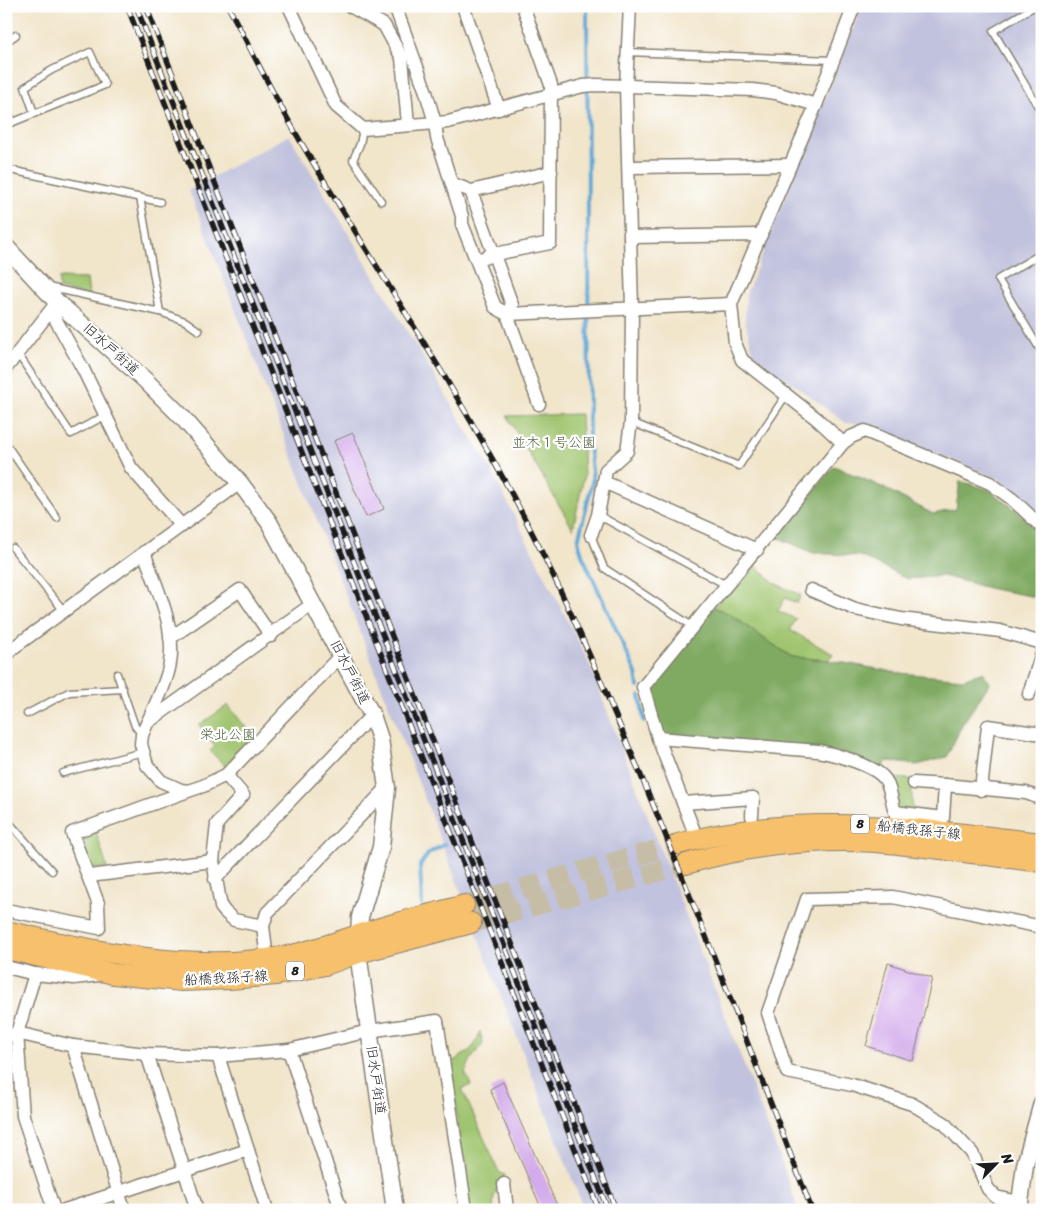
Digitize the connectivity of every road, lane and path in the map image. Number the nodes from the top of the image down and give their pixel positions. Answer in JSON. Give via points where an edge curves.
{"nodes":[{"id":1,"x":289,"y":6,"type":"edge"},
{"id":2,"x":350,"y":6,"type":"edge"},
{"id":3,"x":395,"y":6,"type":"edge"},
{"id":4,"x":463,"y":6,"type":"edge"},
{"id":5,"x":524,"y":6,"type":"edge"},
{"id":6,"x":630,"y":6,"type":"edge"},
{"id":7,"x":854,"y":6,"type":"edge"},
{"id":8,"x":1035,"y":6,"type":"edge"},
{"id":9,"x":16,"y":35,"type":"dead end"},
{"id":10,"x":6,"y":42,"type":"edge"},
{"id":11,"x":627,"y":52,"type":"junction"},
{"id":12,"x":834,"y":60,"type":"junction"},
{"id":13,"x":626,"y":86,"type":"junction"},
{"id":14,"x":551,"y":94,"type":"junction"},
{"id":15,"x":816,"y":105,"type":"junction"},
{"id":16,"x":6,"y":109,"type":"edge"},
{"id":17,"x":499,"y":109,"type":"junction"},
{"id":18,"x":34,"y":113,"type":"junction"},
{"id":19,"x":1042,"y":113,"type":"edge"},
{"id":20,"x":10,"y":123,"type":"edge"},
{"id":21,"x":435,"y":123,"type":"junction"},
{"id":22,"x":408,"y":124,"type":"junction"},
{"id":23,"x":362,"y":129,"type":"junction"},
{"id":24,"x":790,"y":165,"type":"junction"},
{"id":25,"x":629,"y":168,"type":"junction"},
{"id":26,"x":6,"y":169,"type":"edge"},
{"id":27,"x":550,"y":172,"type":"junction"},
{"id":28,"x":453,"y":184,"type":"junction"},
{"id":29,"x":471,"y":191,"type":"junction"},
{"id":30,"x":140,"y":197,"type":"junction"},
{"id":31,"x":381,"y":201,"type":"dead end"},
{"id":32,"x":160,"y":202,"type":"dead end"},
{"id":33,"x":760,"y":235,"type":"junction"},
{"id":34,"x":630,"y":238,"type":"junction"},
{"id":35,"x":6,"y":247,"type":"edge"},
{"id":36,"x":1042,"y":253,"type":"edge"},
{"id":37,"x":495,"y":254,"type":"junction"},
{"id":38,"x":478,"y":260,"type":"junction"},
{"id":39,"x":42,"y":285,"type":"junction"},
{"id":40,"x":731,"y":304,"type":"junction"},
{"id":41,"x":54,"y":307,"type":"junction"},
{"id":42,"x":632,"y":308,"type":"junction"},
{"id":43,"x":160,"y":312,"type":"junction"},
{"id":44,"x":507,"y":314,"type":"junction"},
{"id":45,"x":199,"y":331,"type":"dead end"},
{"id":46,"x":1042,"y":353,"type":"edge"},
{"id":47,"x":18,"y":354,"type":"junction"},
{"id":48,"x":7,"y":366,"type":"edge"},
{"id":49,"x":786,"y":395,"type":"junction"},
{"id":50,"x":539,"y":404,"type":"dead end"},
{"id":51,"x":106,"y":415,"type":"junction"},
{"id":52,"x":631,"y":422,"type":"junction"},
{"id":53,"x":843,"y":443,"type":"junction"},
{"id":54,"x":6,"y":444,"type":"edge"},
{"id":55,"x":604,"y":482,"type":"junction"},
{"id":56,"x":240,"y":483,"type":"junction"},
{"id":57,"x":598,"y":515,"type":"junction"},
{"id":58,"x":57,"y":518,"type":"dead end"},
{"id":59,"x":182,"y":526,"type":"junction"},
{"id":60,"x":1042,"y":527,"type":"edge"},
{"id":61,"x":591,"y":535,"type":"joint"},
{"id":62,"x":13,"y":548,"type":"dead end"},
{"id":63,"x":757,"y":550,"type":"junction"},
{"id":64,"x":144,"y":552,"type":"junction"},
{"id":65,"x":726,"y":585,"type":"junction"},
{"id":66,"x":810,"y":590,"type":"dead end"},
{"id":67,"x":314,"y":603,"type":"junction"},
{"id":68,"x":64,"y":611,"type":"junction"},
{"id":69,"x":692,"y":626,"type":"junction"},
{"id":70,"x":271,"y":636,"type":"junction"},
{"id":71,"x":170,"y":638,"type":"junction"},
{"id":72,"x":1042,"y":643,"type":"edge"},
{"id":73,"x":8,"y":649,"type":"edge"},
{"id":74,"x":1042,"y":653,"type":"edge"},
{"id":75,"x":341,"y":655,"type":"junction"},
{"id":76,"x":118,"y":674,"type":"dead end"},
{"id":77,"x":123,"y":689,"type":"junction"},
{"id":78,"x":1028,"y":694,"type":"dead end"},
{"id":79,"x":27,"y":714,"type":"dead end"},
{"id":80,"x":372,"y":715,"type":"junction"},
{"id":81,"x":147,"y":723,"type":"junction"},
{"id":82,"x":1042,"y":734,"type":"edge"},
{"id":83,"x":142,"y":735,"type":"junction"},
{"id":84,"x":658,"y":738,"type":"junction"},
{"id":85,"x":143,"y":752,"type":"junction"},
{"id":86,"x":63,"y":773,"type":"dead end"},
{"id":87,"x":226,"y":775,"type":"junction"},
{"id":88,"x":914,"y":783,"type":"dead end"},
{"id":89,"x":945,"y":786,"type":"junction"},
{"id":90,"x":387,"y":788,"type":"junction"},
{"id":91,"x":981,"y":790,"type":"junction"},
{"id":92,"x":188,"y":791,"type":"junction"},
{"id":93,"x":1042,"y":799,"type":"edge"},
{"id":94,"x":683,"y":803,"type":"junction"},
{"id":95,"x":752,"y":816,"type":"dead end"},
{"id":96,"x":6,"y":819,"type":"edge"},
{"id":97,"x":943,"y":825,"type":"junction"},
{"id":98,"x":688,"y":842,"type":"joint"},
{"id":99,"x":1042,"y":844,"type":"edge"},
{"id":100,"x":213,"y":862,"type":"junction"},
{"id":101,"x":1042,"y":862,"type":"edge"},
{"id":102,"x":686,"y":864,"type":"tunnel mouth"},
{"id":103,"x":52,"y":871,"type":"dead end"},
{"id":104,"x":89,"y":876,"type":"junction"},
{"id":105,"x":215,"y":879,"type":"junction"},
{"id":106,"x":6,"y":910,"type":"edge"},
{"id":107,"x":468,"y":914,"type":"tunnel mouth"},
{"id":108,"x":262,"y":926,"type":"junction"},
{"id":109,"x":1042,"y":927,"type":"edge"},
{"id":110,"x":6,"y":931,"type":"edge"},
{"id":111,"x":359,"y":943,"type":"junction"},
{"id":112,"x":6,"y":949,"type":"edge"},
{"id":113,"x":267,"y":959,"type":"junction"},
{"id":114,"x":6,"y":968,"type":"edge"},
{"id":115,"x":35,"y":974,"type":"junction"},
{"id":116,"x":114,"y":974,"type":"junction"},
{"id":117,"x":370,"y":1031,"type":"junction"},
{"id":118,"x":12,"y":1035,"type":"edge"},
{"id":119,"x":73,"y":1046,"type":"junction"},
{"id":120,"x":290,"y":1050,"type":"junction"},
{"id":121,"x":147,"y":1054,"type":"junction"},
{"id":122,"x":218,"y":1056,"type":"junction"},
{"id":123,"x":1042,"y":1103,"type":"edge"},
{"id":124,"x":248,"y":1150,"type":"junction"},
{"id":125,"x":184,"y":1171,"type":"junction"},
{"id":126,"x":504,"y":1184,"type":"dead end"},
{"id":127,"x":118,"y":1192,"type":"junction"},
{"id":128,"x":1019,"y":1206,"type":"edge"},
{"id":129,"x":54,"y":1210,"type":"edge"},
{"id":130,"x":65,"y":1210,"type":"edge"},
{"id":131,"x":124,"y":1210,"type":"edge"},
{"id":132,"x":197,"y":1210,"type":"edge"},
{"id":133,"x":267,"y":1210,"type":"edge"},
{"id":134,"x":341,"y":1210,"type":"edge"},
{"id":135,"x":395,"y":1210,"type":"edge"},
{"id":136,"x":466,"y":1210,"type":"edge"},
{"id":137,"x":507,"y":1210,"type":"edge"}],
"edges":[{"from":1,"to":23,"type":"street","via":[[336,106]]},
{"from":2,"to":22,"type":"street","via":[[384,25],[402,58]]},
{"from":3,"to":21,"type":"street"},
{"from":4,"to":17,"type":"street"},
{"from":5,"to":14,"type":"street","via":[[551,85]]},
{"from":6,"to":11,"type":"street"},
{"from":7,"to":12,"type":"street"},
{"from":8,"to":19,"type":"lane","via":[[993,31]]},
{"from":9,"to":10,"type":"lane"},
{"from":11,"to":12,"type":"lane"},
{"from":11,"to":13,"type":"street"},
{"from":12,"to":15,"type":"street"},
{"from":13,"to":14,"type":"street","via":[[582,86]]},
{"from":13,"to":15,"type":"street","via":[[753,90]]},
{"from":13,"to":25,"type":"street"},
{"from":14,"to":17,"type":"street"},
{"from":14,"to":27,"type":"street"},
{"from":15,"to":24,"type":"street"},
{"from":16,"to":20,"type":"lane"},
{"from":17,"to":21,"type":"street"},
{"from":18,"to":18,"type":"lane","via":[[25,87],[90,52],[105,85]]},
{"from":18,"to":20,"type":"lane"},
{"from":21,"to":22,"type":"street"},
{"from":21,"to":28,"type":"street"},
{"from":22,"to":23,"type":"street"},
{"from":23,"to":31,"type":"lane","via":[[353,160]]},
{"from":24,"to":25,"type":"street"},
{"from":24,"to":33,"type":"street"},
{"from":25,"to":34,"type":"street"},
{"from":26,"to":30,"type":"lane"},
{"from":27,"to":29,"type":"street"},
{"from":27,"to":37,"type":"street","via":[[550,243]]},
{"from":28,"to":29,"type":"street"},
{"from":28,"to":38,"type":"street","via":[[462,224]]},
{"from":29,"to":37,"type":"street"},
{"from":30,"to":32,"type":"lane"},
{"from":30,"to":43,"type":"lane"},
{"from":33,"to":34,"type":"street"},
{"from":33,"to":40,"type":"street"},
{"from":34,"to":42,"type":"street"},
{"from":35,"to":39,"type":"street","name":"旧水戸街道"},
{"from":36,"to":46,"type":"lane","via":[[998,279]]},
{"from":37,"to":38,"type":"street"},
{"from":37,"to":44,"type":"street","via":[[512,305]]},
{"from":38,"to":44,"type":"street","via":[[495,307]]},
{"from":39,"to":41,"type":"street","name":"旧水戸街道"},
{"from":39,"to":43,"type":"lane"},
{"from":40,"to":42,"type":"street"},
{"from":40,"to":49,"type":"street","via":[[732,326],[742,360]]},
{"from":41,"to":47,"type":"street"},
{"from":41,"to":51,"type":"street"},
{"from":41,"to":56,"type":"street","name":"旧水戸街道","via":[[145,380]]},
{"from":42,"to":44,"type":"street"},
{"from":42,"to":52,"type":"street"},
{"from":43,"to":45,"type":"lane","via":[[186,321]]},
{"from":44,"to":50,"type":"street"},
{"from":47,"to":48,"type":"street"},
{"from":47,"to":51,"type":"lane","via":[[71,434]]},
{"from":49,"to":52,"type":"lane","via":[[739,466]]},
{"from":49,"to":53,"type":"street"},
{"from":51,"to":59,"type":"street","via":[[131,468]]},
{"from":52,"to":55,"type":"street","via":[[627,451],[606,470]]},
{"from":53,"to":60,"type":"street","via":[[865,431],[990,483]]},
{"from":53,"to":63,"type":"street"},
{"from":54,"to":58,"type":"lane"},
{"from":55,"to":57,"type":"street"},
{"from":55,"to":63,"type":"street"},
{"from":56,"to":59,"type":"street"},
{"from":56,"to":67,"type":"street","name":"旧水戸街道","via":[[269,522]]},
{"from":57,"to":61,"type":"street"},
{"from":57,"to":65,"type":"lane"},
{"from":59,"to":64,"type":"street"},
{"from":61,"to":69,"type":"lane","via":[[604,568]]},
{"from":62,"to":68,"type":"lane"},
{"from":63,"to":65,"type":"street"},
{"from":64,"to":68,"type":"street"},
{"from":64,"to":71,"type":"street"},
{"from":65,"to":69,"type":"street"},
{"from":66,"to":72,"type":"street","via":[[855,609],[901,619],[1000,631]]},
{"from":67,"to":70,"type":"street"},
{"from":67,"to":75,"type":"street","name":"旧水戸街道"},
{"from":68,"to":73,"type":"street"},
{"from":69,"to":84,"type":"street","via":[[643,687]]},
{"from":70,"to":71,"type":"street","via":[[240,590]]},
{"from":70,"to":81,"type":"street"},
{"from":71,"to":81,"type":"street","via":[[170,666]]},
{"from":74,"to":78,"type":"street"},
{"from":75,"to":80,"type":"street","name":"旧水戸街道"},
{"from":75,"to":87,"type":"street"},
{"from":76,"to":77,"type":"lane"},
{"from":77,"to":79,"type":"lane","via":[[69,692]]},
{"from":77,"to":83,"type":"lane","via":[[135,726]]},
{"from":80,"to":90,"type":"street","name":"旧水戸街道","via":[[380,739]]},
{"from":80,"to":105,"type":"street"},
{"from":81,"to":83,"type":"street"},
{"from":82,"to":91,"type":"street","via":[[988,726]]},
{"from":83,"to":85,"type":"street"},
{"from":84,"to":94,"type":"street"},
{"from":84,"to":97,"type":"street","via":[[840,755],[866,766],[886,780],[895,812]]},
{"from":85,"to":86,"type":"lane"},
{"from":85,"to":92,"type":"street","via":[[147,765],[161,781]]},
{"from":87,"to":92,"type":"street"},
{"from":87,"to":100,"type":"street","via":[[243,795],[217,824]]},
{"from":88,"to":89,"type":"street"},
{"from":89,"to":91,"type":"street"},
{"from":89,"to":97,"type":"street"},
{"from":90,"to":108,"type":"street","via":[[267,913]]},
{"from":90,"to":111,"type":"street","name":"旧水戸街道","via":[[381,847],[360,917]]},
{"from":91,"to":93,"type":"street","via":[[1026,793]]},
{"from":92,"to":104,"type":"street","via":[[72,833]]},
{"from":94,"to":95,"type":"street","via":[[753,798]]},
{"from":94,"to":98,"type":"street"},
{"from":96,"to":103,"type":"lane"},
{"from":97,"to":98,"type":"main road","name":"船橋我孫子線","number":"8","via":[[833,823],[770,828]]},
{"from":97,"to":99,"type":"main road","name":"船橋我孫子線","number":"8"},
{"from":100,"to":104,"type":"street"},
{"from":100,"to":105,"type":"street"},
{"from":101,"to":102,"type":"main road","name":"船橋我孫子線","number":"8","via":[[874,842],[833,842],[752,849]]},
{"from":104,"to":106,"type":"street","via":[[98,903],[99,928]]},
{"from":105,"to":108,"type":"street","via":[[225,912],[234,920]]},
{"from":107,"to":111,"type":"main road","name":"船橋我孫子線","number":"8"},
{"from":108,"to":113,"type":"street"},
{"from":109,"to":128,"type":"street","via":[[893,898],[807,899],[768,1013],[787,1072],[852,1086],[912,1104],[944,1123],[966,1147],[988,1189],[996,1197]]},
{"from":110,"to":113,"type":"main road","name":"船橋我孫子線","number":"8","via":[[145,960]]},
{"from":111,"to":113,"type":"main road","name":"船橋我孫子線","number":"8","via":[[332,944]]},
{"from":111,"to":116,"type":"main road","name":"船橋我孫子線","number":"8","via":[[325,965],[276,975],[182,981]]},
{"from":111,"to":117,"type":"street","name":"旧水戸街道"},
{"from":112,"to":116,"type":"main road","name":"船橋我孫子線","number":"8"},
{"from":114,"to":115,"type":"street"},
{"from":115,"to":116,"type":"street","via":[[74,978]]},
{"from":115,"to":118,"type":"street"},
{"from":117,"to":120,"type":"street"},
{"from":117,"to":135,"type":"street","name":"旧水戸街道"},
{"from":117,"to":136,"type":"street","via":[[437,1021]]},
{"from":118,"to":119,"type":"street"},
{"from":118,"to":129,"type":"street","via":[[24,1116]]},
{"from":119,"to":121,"type":"street"},
{"from":119,"to":127,"type":"street"},
{"from":120,"to":122,"type":"street"},
{"from":120,"to":134,"type":"street"},
{"from":121,"to":122,"type":"street"},
{"from":121,"to":125,"type":"street"},
{"from":122,"to":124,"type":"street"},
{"from":123,"to":128,"type":"street","via":[[1025,1166]]},
{"from":124,"to":125,"type":"street"},
{"from":124,"to":133,"type":"street"},
{"from":125,"to":127,"type":"street"},
{"from":125,"to":132,"type":"street"},
{"from":126,"to":137,"type":"street"},
{"from":127,"to":130,"type":"street"},
{"from":127,"to":131,"type":"street"}]}
